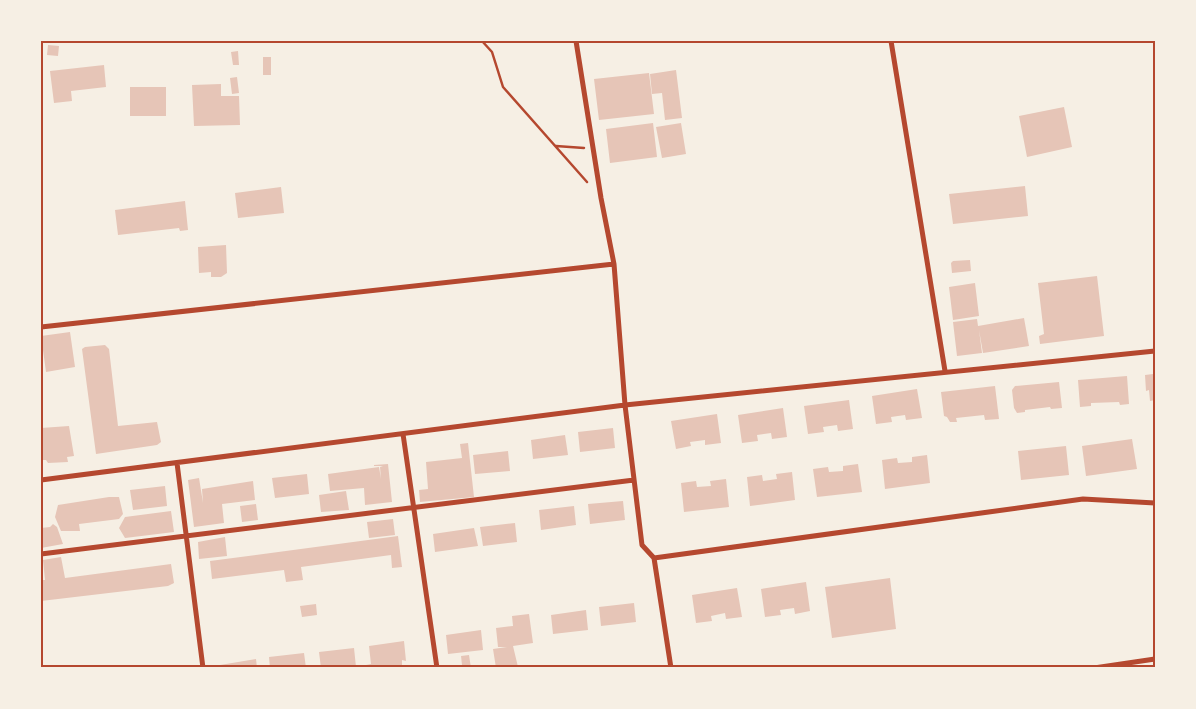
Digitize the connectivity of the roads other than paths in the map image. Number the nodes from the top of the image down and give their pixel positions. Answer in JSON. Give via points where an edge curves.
{"nodes":[{"id":1,"x":576,"y":41,"type":"edge"},
{"id":2,"x":891,"y":41,"type":"edge"},
{"id":3,"x":614,"y":264,"type":"junction"},
{"id":4,"x":41,"y":327,"type":"edge"},
{"id":5,"x":1155,"y":351,"type":"edge"},
{"id":6,"x":944,"y":371,"type":"junction"},
{"id":7,"x":625,"y":405,"type":"junction"},
{"id":8,"x":403,"y":434,"type":"junction"},
{"id":9,"x":177,"y":463,"type":"junction"},
{"id":10,"x":41,"y":480,"type":"edge"},
{"id":11,"x":634,"y":480,"type":"junction"},
{"id":12,"x":1155,"y":503,"type":"edge"},
{"id":13,"x":414,"y":508,"type":"junction"},
{"id":14,"x":187,"y":536,"type":"junction"},
{"id":15,"x":41,"y":554,"type":"edge"},
{"id":16,"x":654,"y":558,"type":"junction"},
{"id":17,"x":1155,"y":659,"type":"edge"},
{"id":18,"x":203,"y":668,"type":"edge"},
{"id":19,"x":437,"y":668,"type":"edge"},
{"id":20,"x":671,"y":668,"type":"edge"},
{"id":21,"x":1094,"y":668,"type":"edge"}],
"edges":[{"from":1,"to":3,"type":"street"},
{"from":2,"to":6,"type":"street"},
{"from":3,"to":4,"type":"street"},
{"from":3,"to":7,"type":"street"},
{"from":5,"to":6,"type":"street"},
{"from":6,"to":7,"type":"street"},
{"from":7,"to":8,"type":"street"},
{"from":7,"to":11,"type":"street"},
{"from":8,"to":9,"type":"street"},
{"from":8,"to":13,"type":"street"},
{"from":9,"to":10,"type":"street"},
{"from":9,"to":14,"type":"street"},
{"from":11,"to":13,"type":"street"},
{"from":11,"to":16,"type":"street","via":[[642,545]]},
{"from":12,"to":16,"type":"street","via":[[1083,499]]},
{"from":13,"to":14,"type":"street"},
{"from":13,"to":19,"type":"street"},
{"from":14,"to":15,"type":"street"},
{"from":14,"to":18,"type":"street"},
{"from":16,"to":20,"type":"street"},
{"from":17,"to":21,"type":"street"}]}
